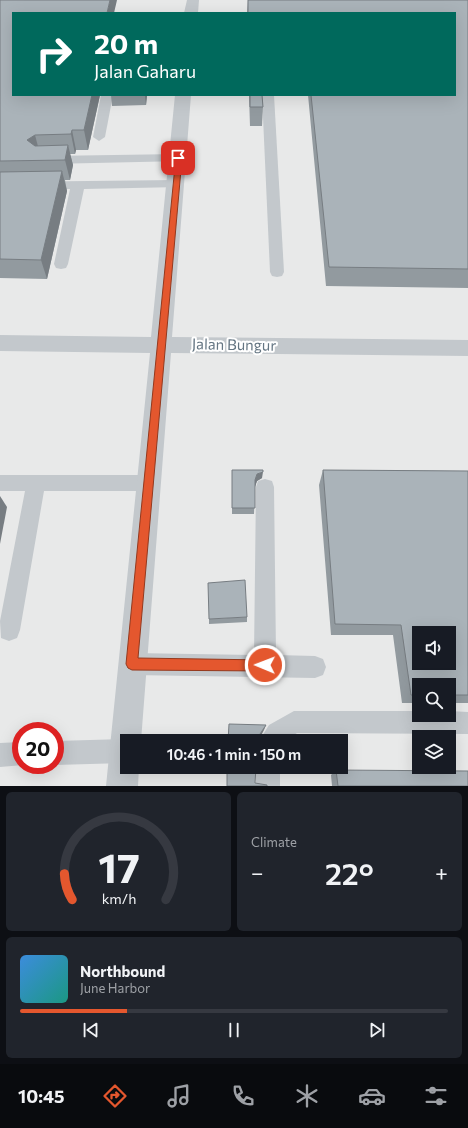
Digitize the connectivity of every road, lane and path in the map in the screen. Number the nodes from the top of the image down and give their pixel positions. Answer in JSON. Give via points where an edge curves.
{"nodes":[{"id":1,"x":193,"y":0,"type":"edge"},
{"id":2,"x":191,"y":12,"type":"edge"},
{"id":3,"x":107,"y":96,"type":"edge"},
{"id":4,"x":183,"y":96,"type":"edge"},
{"id":5,"x":268,"y":96,"type":"edge"},
{"id":6,"x":99,"y":137,"type":"dead end"},
{"id":7,"x":178,"y":158,"type":"junction"},
{"id":8,"x":40,"y":160,"type":"edge"},
{"id":9,"x":176,"y":184,"type":"junction"},
{"id":10,"x":78,"y":185,"type":"junction"},
{"id":11,"x":0,"y":186,"type":"edge"},
{"id":12,"x":61,"y":264,"type":"dead end"},
{"id":13,"x":277,"y":272,"type":"dead end"},
{"id":14,"x":0,"y":343,"type":"edge"},
{"id":15,"x":160,"y":345,"type":"junction"},
{"id":16,"x":468,"y":348,"type":"edge"},
{"id":17,"x":0,"y":483,"type":"edge"},
{"id":18,"x":36,"y":483,"type":"junction"},
{"id":19,"x":148,"y":483,"type":"junction"},
{"id":20,"x":265,"y":487,"type":"dead end"},
{"id":21,"x":9,"y":630,"type":"dead end"},
{"id":22,"x":132,"y":664,"type":"junction"},
{"id":23,"x":265,"y":665,"type":"junction"},
{"id":24,"x":315,"y":667,"type":"dead end"},
{"id":25,"x":468,"y":723,"type":"edge"},
{"id":26,"x":126,"y":734,"type":"edge"},
{"id":27,"x":276,"y":734,"type":"edge"},
{"id":28,"x":120,"y":752,"type":"edge"},
{"id":29,"x":64,"y":753,"type":"edge"},
{"id":30,"x":12,"y":754,"type":"edge"},
{"id":31,"x":0,"y":755,"type":"edge"},
{"id":32,"x":123,"y":774,"type":"edge"},
{"id":33,"x":268,"y":774,"type":"edge"},
{"id":34,"x":122,"y":786,"type":"edge"},
{"id":35,"x":268,"y":786,"type":"edge"}],
"edges":[{"from":1,"to":2,"type":"street"},
{"from":3,"to":6,"type":"lane"},
{"from":4,"to":7,"type":"street"},
{"from":5,"to":13,"type":"lane"},
{"from":7,"to":8,"type":"lane"},
{"from":7,"to":9,"type":"street"},
{"from":9,"to":10,"type":"lane"},
{"from":9,"to":15,"type":"street"},
{"from":10,"to":11,"type":"lane"},
{"from":10,"to":12,"type":"lane"},
{"from":14,"to":15,"type":"street","name":"Jalan Bungur"},
{"from":15,"to":16,"type":"street","name":"Jalan Bungur"},
{"from":15,"to":19,"type":"street"},
{"from":17,"to":18,"type":"lane"},
{"from":18,"to":19,"type":"lane"},
{"from":18,"to":21,"type":"lane"},
{"from":19,"to":22,"type":"street"},
{"from":20,"to":23,"type":"lane"},
{"from":22,"to":23,"type":"lane"},
{"from":22,"to":26,"type":"street"},
{"from":23,"to":24,"type":"lane"},
{"from":25,"to":27,"type":"lane","via":[[294,722]]},
{"from":28,"to":29,"type":"lane"},
{"from":30,"to":31,"type":"lane"},
{"from":32,"to":34,"type":"street"},
{"from":33,"to":35,"type":"lane"}]}
